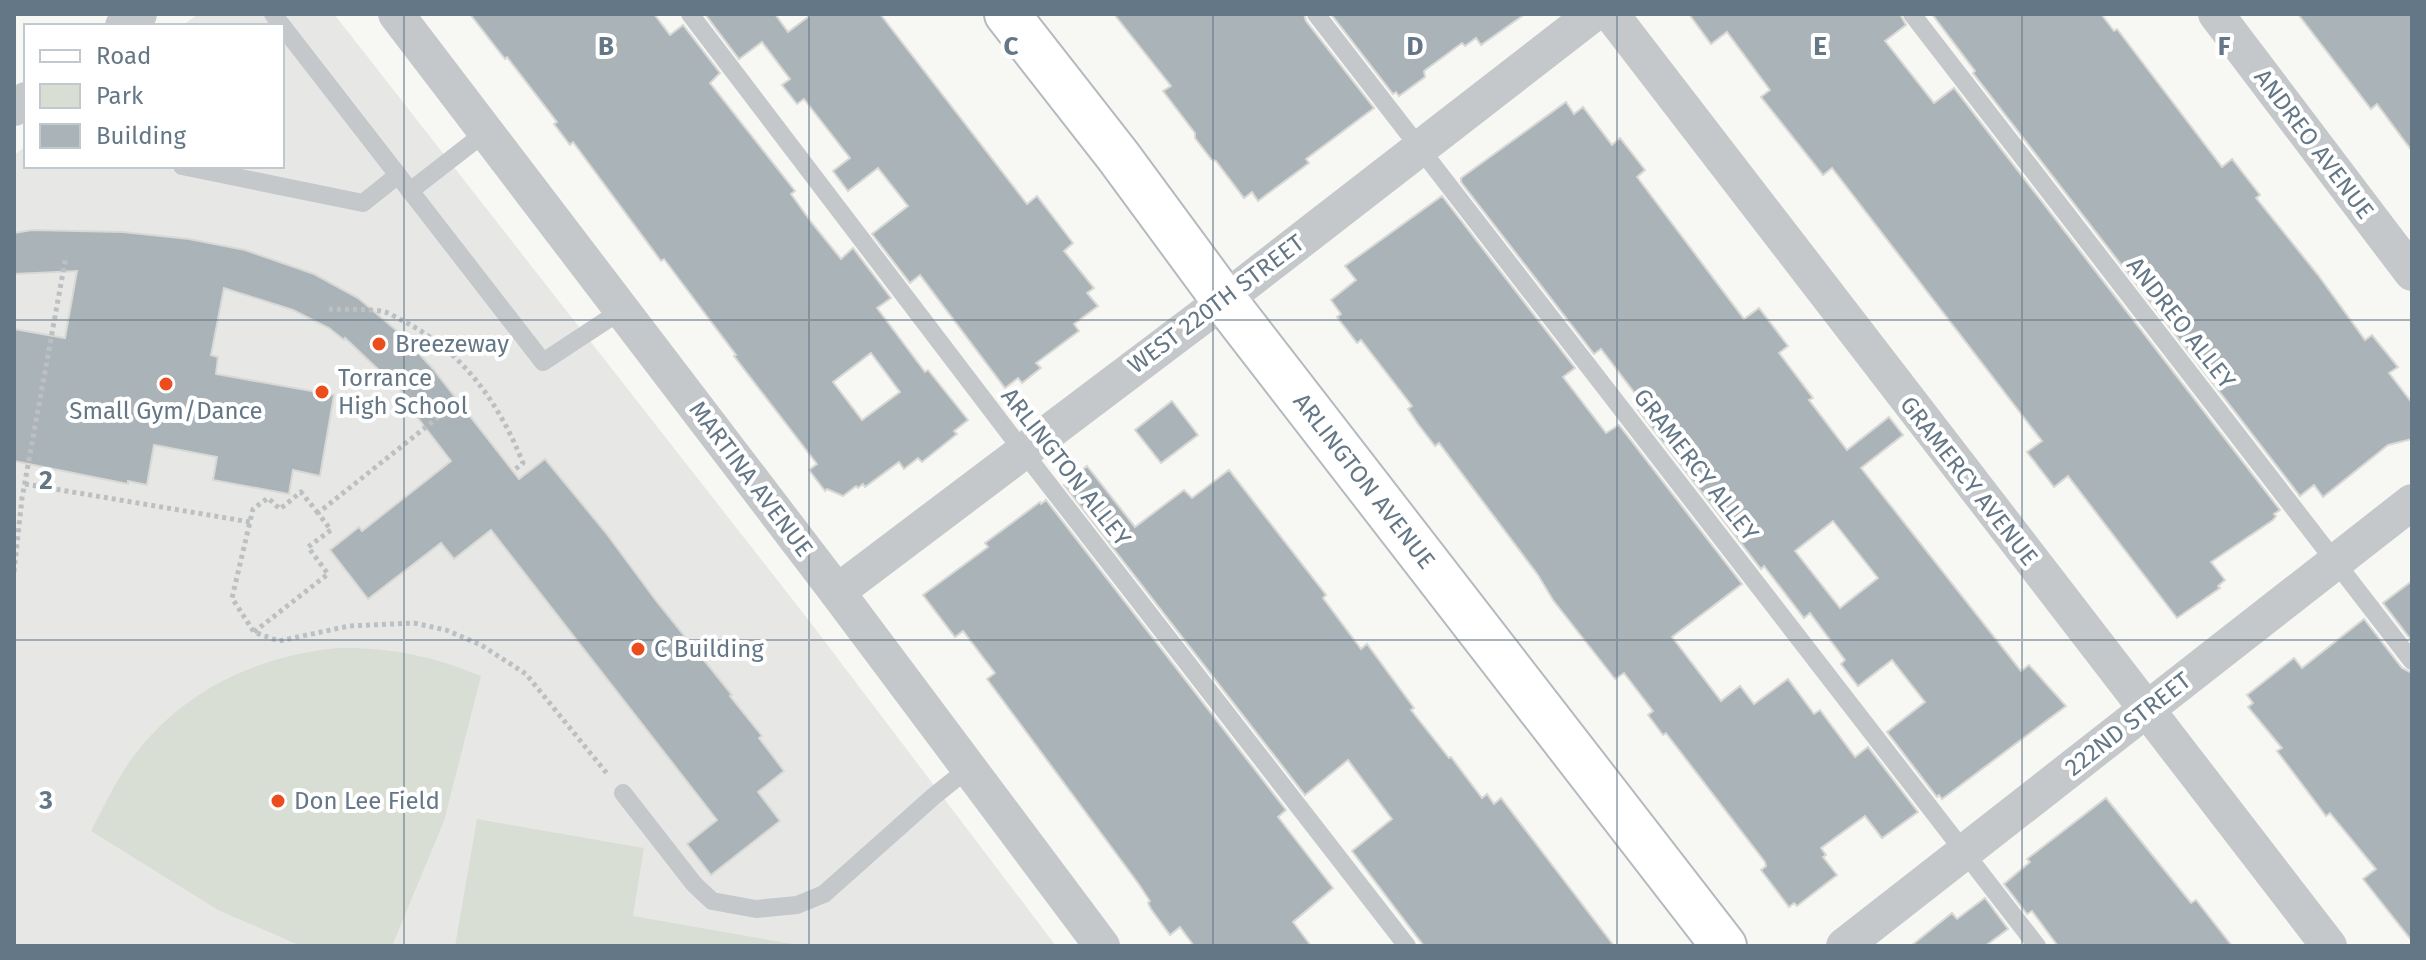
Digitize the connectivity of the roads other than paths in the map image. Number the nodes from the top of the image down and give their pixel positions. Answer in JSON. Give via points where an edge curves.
{"nodes":[{"id":1,"x":396,"y":14,"type":"edge"},
{"id":2,"x":690,"y":14,"type":"edge"},
{"id":3,"x":1007,"y":14,"type":"edge"},
{"id":4,"x":1316,"y":14,"type":"edge"},
{"id":5,"x":1593,"y":14,"type":"edge"},
{"id":6,"x":1611,"y":14,"type":"edge"},
{"id":7,"x":1912,"y":14,"type":"edge"},
{"id":8,"x":2216,"y":14,"type":"edge"},
{"id":9,"x":284,"y":28,"type":"edge"},
{"id":10,"x":486,"y":132,"type":"junction"},
{"id":11,"x":1419,"y":148,"type":"junction"},
{"id":12,"x":192,"y":168,"type":"edge"},
{"id":13,"x":398,"y":175,"type":"junction"},
{"id":14,"x":410,"y":191,"type":"junction"},
{"id":15,"x":2412,"y":273,"type":"edge"},
{"id":16,"x":1224,"y":300,"type":"junction"},
{"id":17,"x":622,"y":310,"type":"junction"},
{"id":18,"x":1022,"y":450,"type":"junction"},
{"id":19,"x":2412,"y":502,"type":"edge"},
{"id":20,"x":2336,"y":561,"type":"junction"},
{"id":21,"x":837,"y":592,"type":"junction"},
{"id":22,"x":2412,"y":661,"type":"edge"},
{"id":23,"x":2146,"y":710,"type":"junction"},
{"id":24,"x":969,"y":768,"type":"junction"},
{"id":25,"x":623,"y":793,"type":"road end"},
{"id":26,"x":1965,"y":851,"type":"junction"},
{"id":27,"x":1102,"y":946,"type":"edge"},
{"id":28,"x":1407,"y":946,"type":"edge"},
{"id":29,"x":1724,"y":946,"type":"edge"},
{"id":30,"x":1844,"y":946,"type":"edge"},
{"id":31,"x":2037,"y":946,"type":"edge"},
{"id":32,"x":2329,"y":946,"type":"edge"}],
"edges":[{"from":1,"to":10,"type":"street","name":"MARTINA AVENUE"},
{"from":2,"to":18,"type":"lane","name":"ARLINGTON ALLEY"},
{"from":3,"to":16,"type":"street","name":"ARLINGTON AVENUE"},
{"from":4,"to":11,"type":"lane","name":"GRAMERCY ALLEY"},
{"from":5,"to":11,"type":"street","name":"WEST 220TH STREET"},
{"from":6,"to":23,"type":"street","name":"GRAMERCY AVENUE"},
{"from":7,"to":20,"type":"lane","name":"ANDREO ALLEY"},
{"from":8,"to":15,"type":"street","name":"ANDREO AVENUE"},
{"from":9,"to":13,"type":"lane"},
{"from":10,"to":14,"type":"lane"},
{"from":10,"to":17,"type":"street","name":"MARTINA AVENUE"},
{"from":11,"to":16,"type":"street","name":"WEST 220TH STREET"},
{"from":11,"to":26,"type":"lane","name":"GRAMERCY ALLEY"},
{"from":12,"to":13,"type":"lane","via":[[363,203]]},
{"from":13,"to":14,"type":"lane"},
{"from":14,"to":17,"type":"lane","via":[[543,362]]},
{"from":16,"to":18,"type":"street","name":"WEST 220TH STREET"},
{"from":16,"to":29,"type":"street","name":"ARLINGTON AVENUE"},
{"from":17,"to":21,"type":"street","name":"MARTINA AVENUE"},
{"from":18,"to":21,"type":"street","name":"WEST 220TH STREET"},
{"from":18,"to":28,"type":"lane","name":"ARLINGTON ALLEY"},
{"from":19,"to":20,"type":"street","name":"222ND STREET"},
{"from":20,"to":22,"type":"lane","name":"ANDREO ALLEY"},
{"from":20,"to":23,"type":"street","name":"222ND STREET"},
{"from":21,"to":24,"type":"street","name":"MARTINA AVENUE"},
{"from":23,"to":26,"type":"street","name":"222ND STREET"},
{"from":23,"to":32,"type":"street","name":"GRAMERCY AVENUE"},
{"from":24,"to":25,"type":"lane","via":[[824,894],[797,905],[756,909],[712,901]]},
{"from":24,"to":27,"type":"street","name":"MARTINA AVENUE"},
{"from":26,"to":30,"type":"street","name":"222ND STREET"},
{"from":26,"to":31,"type":"lane","name":"GRAMERCY ALLEY"}]}
